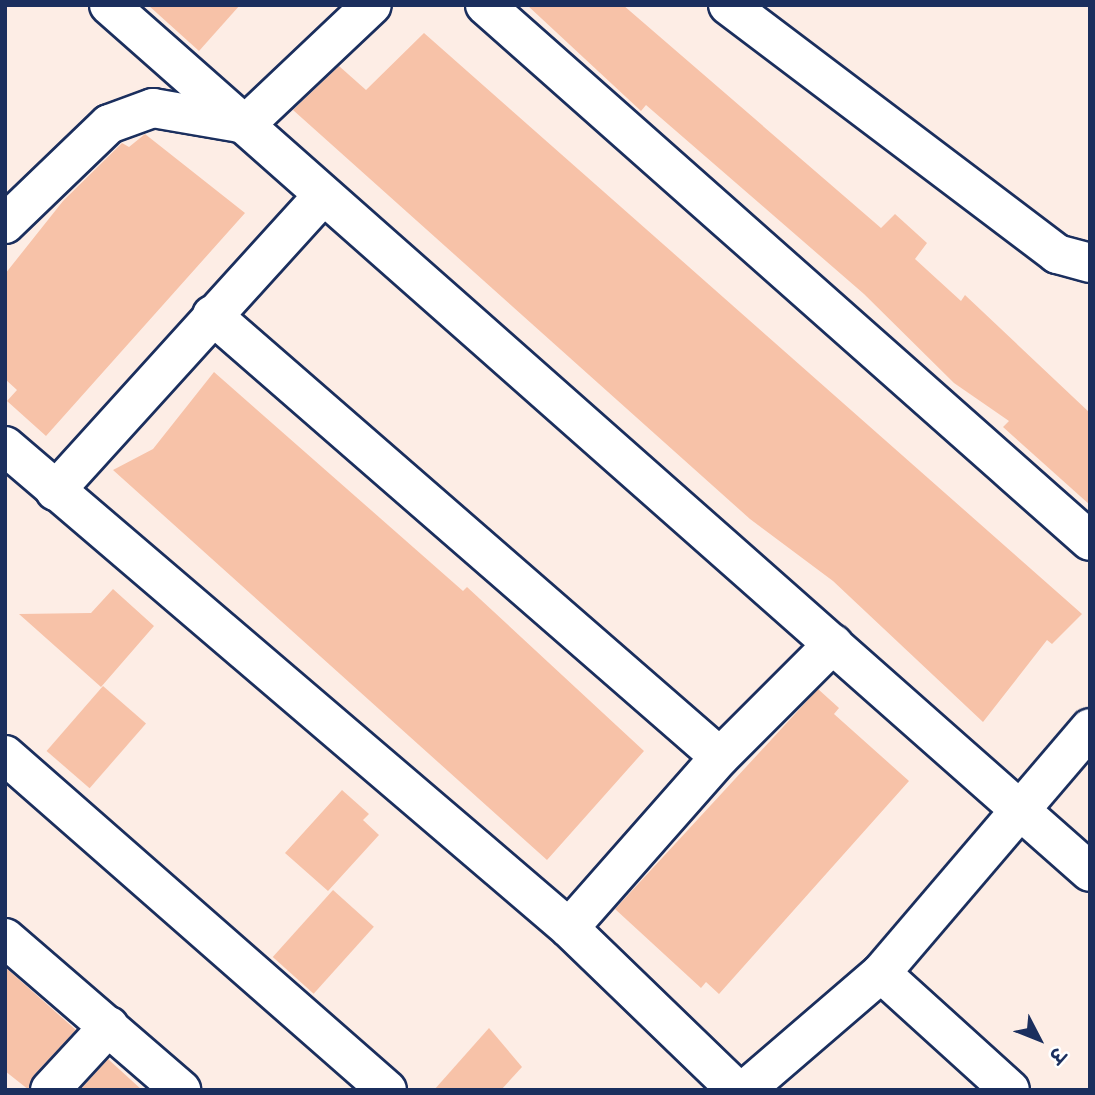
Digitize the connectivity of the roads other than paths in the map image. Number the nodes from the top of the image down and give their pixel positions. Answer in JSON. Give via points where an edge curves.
{"nodes":[{"id":1,"x":109,"y":5,"type":"edge"},
{"id":2,"x":372,"y":5,"type":"edge"},
{"id":3,"x":485,"y":5,"type":"edge"},
{"id":4,"x":728,"y":5,"type":"edge"},
{"id":5,"x":246,"y":124,"type":"junction"},
{"id":6,"x":321,"y":198,"type":"junction"},
{"id":7,"x":5,"y":224,"type":"edge"},
{"id":8,"x":1090,"y":263,"type":"edge"},
{"id":9,"x":212,"y":315,"type":"junction"},
{"id":10,"x":5,"y":446,"type":"edge"},
{"id":11,"x":55,"y":491,"type":"junction"},
{"id":12,"x":1090,"y":541,"type":"edge"},
{"id":13,"x":833,"y":644,"type":"junction"},
{"id":14,"x":1090,"y":728,"type":"edge"},
{"id":15,"x":5,"y":755,"type":"edge"},
{"id":16,"x":720,"y":757,"type":"junction"},
{"id":17,"x":1020,"y":812,"type":"junction"},
{"id":18,"x":1090,"y":872,"type":"edge"},
{"id":19,"x":569,"y":928,"type":"junction"},
{"id":20,"x":5,"y":938,"type":"edge"},
{"id":21,"x":881,"y":973,"type":"junction"},
{"id":22,"x":108,"y":1026,"type":"junction"},
{"id":23,"x":50,"y":1090,"type":"edge"},
{"id":24,"x":181,"y":1090,"type":"edge"},
{"id":25,"x":387,"y":1090,"type":"edge"},
{"id":26,"x":737,"y":1090,"type":"edge"},
{"id":27,"x":745,"y":1090,"type":"edge"},
{"id":28,"x":1010,"y":1090,"type":"edge"}],
"edges":[{"from":1,"to":5,"type":"street"},
{"from":2,"to":5,"type":"street"},
{"from":3,"to":12,"type":"street"},
{"from":4,"to":8,"type":"street","via":[[1057,254]]},
{"from":5,"to":6,"type":"street"},
{"from":5,"to":7,"type":"street","via":[[153,107],[109,124]]},
{"from":6,"to":9,"type":"street"},
{"from":6,"to":13,"type":"street"},
{"from":9,"to":11,"type":"street"},
{"from":9,"to":16,"type":"street"},
{"from":10,"to":11,"type":"street"},
{"from":11,"to":19,"type":"street"},
{"from":13,"to":16,"type":"street"},
{"from":13,"to":17,"type":"street"},
{"from":14,"to":17,"type":"street"},
{"from":15,"to":25,"type":"street"},
{"from":16,"to":19,"type":"street"},
{"from":17,"to":18,"type":"street"},
{"from":17,"to":21,"type":"street"},
{"from":19,"to":26,"type":"street"},
{"from":20,"to":22,"type":"street"},
{"from":21,"to":27,"type":"street"},
{"from":21,"to":28,"type":"street"},
{"from":22,"to":23,"type":"street"},
{"from":22,"to":24,"type":"street"}]}
